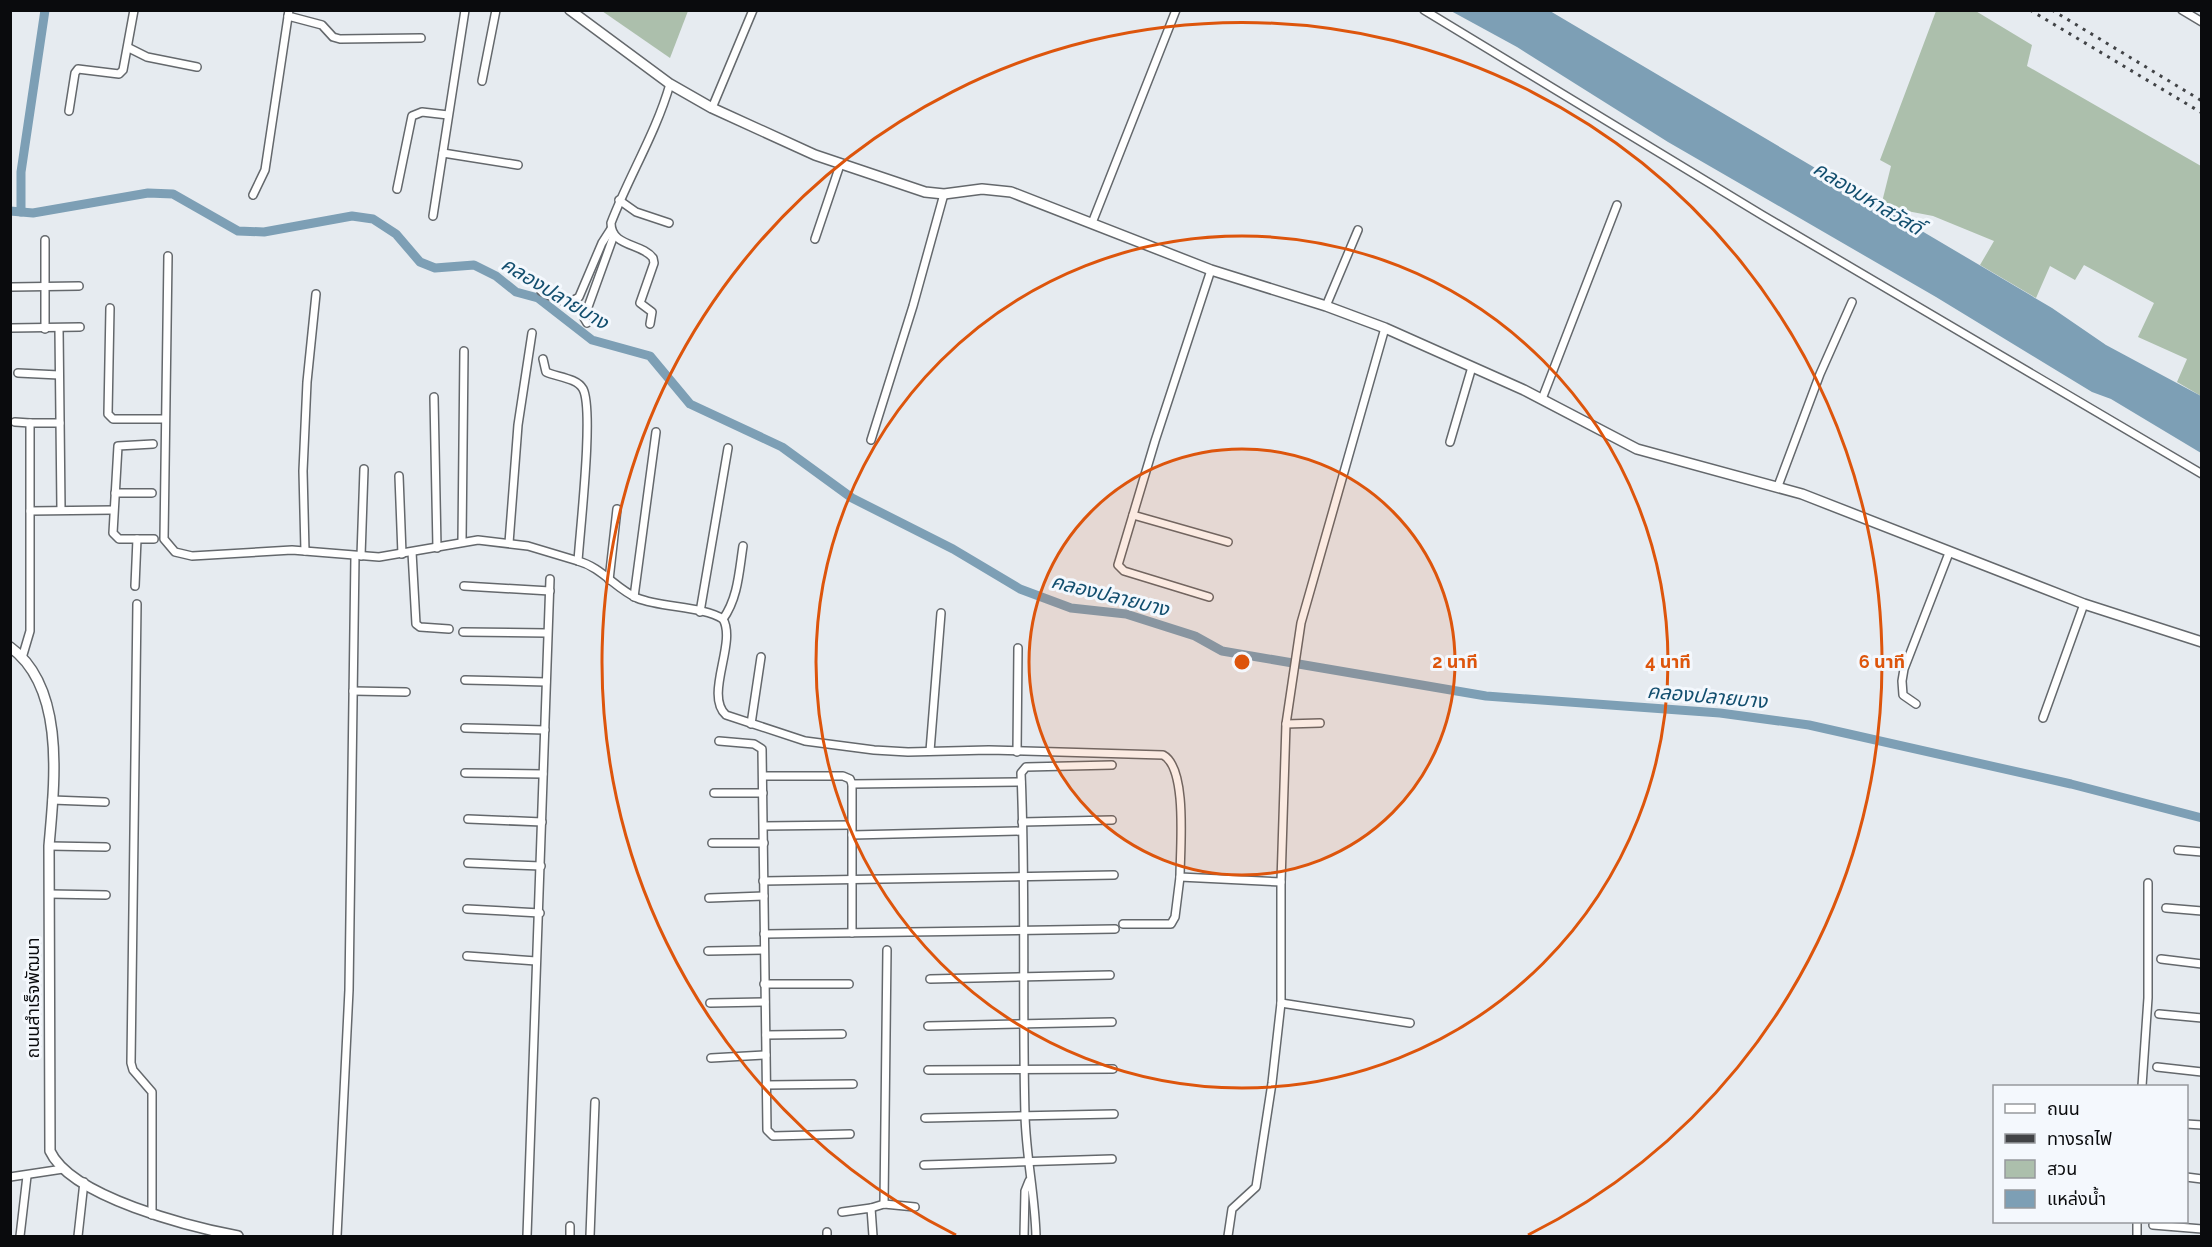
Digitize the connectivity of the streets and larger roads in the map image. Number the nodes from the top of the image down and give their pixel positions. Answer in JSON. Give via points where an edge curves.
{"nodes":[{"id":1,"x":134,"y":10,"type":"edge"},
{"id":2,"x":465,"y":10,"type":"edge"},
{"id":3,"x":496,"y":10,"type":"edge"},
{"id":4,"x":570,"y":10,"type":"edge"},
{"id":5,"x":753,"y":10,"type":"edge"},
{"id":6,"x":1176,"y":10,"type":"edge"},
{"id":7,"x":1424,"y":10,"type":"edge"},
{"id":8,"x":2182,"y":10,"type":"edge"},
{"id":9,"x":288,"y":13,"type":"edge"},
{"id":10,"x":2202,"y":22,"type":"edge"},
{"id":11,"x":421,"y":38,"type":"dead end"},
{"id":12,"x":129,"y":48,"type":"junction"},
{"id":13,"x":197,"y":66,"type":"dead end"},
{"id":14,"x":482,"y":81,"type":"dead end"},
{"id":15,"x":670,"y":84,"type":"junction"},
{"id":16,"x":712,"y":108,"type":"junction"},
{"id":17,"x":69,"y":111,"type":"dead end"},
{"id":18,"x":448,"y":115,"type":"junction"},
{"id":19,"x":443,"y":153,"type":"junction"},
{"id":20,"x":518,"y":165,"type":"dead end"},
{"id":21,"x":840,"y":165,"type":"junction"},
{"id":22,"x":397,"y":189,"type":"dead end"},
{"id":23,"x":944,"y":194,"type":"junction"},
{"id":24,"x":253,"y":195,"type":"dead end"},
{"id":25,"x":620,"y":200,"type":"junction"},
{"id":26,"x":1617,"y":205,"type":"dead end"},
{"id":27,"x":434,"y":216,"type":"dead end"},
{"id":28,"x":669,"y":223,"type":"dead end"},
{"id":29,"x":1092,"y":223,"type":"junction"},
{"id":30,"x":1358,"y":230,"type":"dead end"},
{"id":31,"x":612,"y":232,"type":"junction"},
{"id":32,"x":815,"y":239,"type":"dead end"},
{"id":33,"x":45,"y":240,"type":"dead end"},
{"id":34,"x":168,"y":256,"type":"dead end"},
{"id":35,"x":1211,"y":270,"type":"junction"},
{"id":36,"x":45,"y":286,"type":"junction"},
{"id":37,"x":78,"y":286,"type":"dead end"},
{"id":38,"x":12,"y":287,"type":"dead end"},
{"id":39,"x":541,"y":291,"type":"dead end"},
{"id":40,"x":316,"y":294,"type":"dead end"},
{"id":41,"x":1852,"y":302,"type":"dead end"},
{"id":42,"x":1326,"y":306,"type":"junction"},
{"id":43,"x":110,"y":308,"type":"dead end"},
{"id":44,"x":587,"y":323,"type":"dead end"},
{"id":45,"x":650,"y":324,"type":"dead end"},
{"id":46,"x":80,"y":327,"type":"dead end"},
{"id":47,"x":11,"y":328,"type":"edge"},
{"id":48,"x":45,"y":328,"type":"junction"},
{"id":49,"x":1385,"y":328,"type":"junction"},
{"id":50,"x":59,"y":329,"type":"junction"},
{"id":51,"x":532,"y":333,"type":"dead end"},
{"id":52,"x":464,"y":351,"type":"dead end"},
{"id":53,"x":543,"y":359,"type":"dead end"},
{"id":54,"x":1472,"y":367,"type":"junction"},
{"id":55,"x":18,"y":373,"type":"dead end"},
{"id":56,"x":59,"y":375,"type":"junction"},
{"id":57,"x":434,"y":397,"type":"dead end"},
{"id":58,"x":1542,"y":399,"type":"junction"},
{"id":59,"x":165,"y":419,"type":"junction"},
{"id":60,"x":15,"y":423,"type":"dead end"},
{"id":61,"x":30,"y":423,"type":"junction"},
{"id":62,"x":60,"y":423,"type":"junction"},
{"id":63,"x":656,"y":432,"type":"dead end"},
{"id":64,"x":871,"y":440,"type":"dead end"},
{"id":65,"x":1450,"y":442,"type":"dead end"},
{"id":66,"x":153,"y":444,"type":"dead end"},
{"id":67,"x":728,"y":448,"type":"dead end"},
{"id":68,"x":364,"y":469,"type":"dead end"},
{"id":69,"x":2202,"y":474,"type":"edge"},
{"id":70,"x":399,"y":476,"type":"dead end"},
{"id":71,"x":1778,"y":486,"type":"junction"},
{"id":72,"x":115,"y":493,"type":"junction"},
{"id":73,"x":152,"y":494,"type":"dead end"},
{"id":74,"x":61,"y":509,"type":"junction"},
{"id":75,"x":617,"y":509,"type":"dead end"},
{"id":76,"x":113,"y":510,"type":"junction"},
{"id":77,"x":30,"y":511,"type":"junction"},
{"id":78,"x":1132,"y":514,"type":"junction"},
{"id":79,"x":154,"y":538,"type":"dead end"},
{"id":80,"x":137,"y":539,"type":"junction"},
{"id":81,"x":462,"y":541,"type":"junction"},
{"id":82,"x":1228,"y":542,"type":"dead end"},
{"id":83,"x":509,"y":543,"type":"junction"},
{"id":84,"x":743,"y":546,"type":"dead end"},
{"id":85,"x":437,"y":548,"type":"junction"},
{"id":86,"x":305,"y":551,"type":"junction"},
{"id":87,"x":412,"y":552,"type":"junction"},
{"id":88,"x":1949,"y":553,"type":"junction"},
{"id":89,"x":402,"y":554,"type":"junction"},
{"id":90,"x":358,"y":556,"type":"junction"},
{"id":91,"x":578,"y":561,"type":"junction"},
{"id":92,"x":550,"y":579,"type":"dead end"},
{"id":93,"x":609,"y":580,"type":"junction"},
{"id":94,"x":135,"y":586,"type":"dead end"},
{"id":95,"x":464,"y":586,"type":"dead end"},
{"id":96,"x":550,"y":591,"type":"junction"},
{"id":97,"x":634,"y":597,"type":"junction"},
{"id":98,"x":1209,"y":597,"type":"dead end"},
{"id":99,"x":137,"y":604,"type":"dead end"},
{"id":100,"x":2084,"y":604,"type":"junction"},
{"id":101,"x":700,"y":612,"type":"junction"},
{"id":102,"x":941,"y":613,"type":"dead end"},
{"id":103,"x":723,"y":619,"type":"junction"},
{"id":104,"x":449,"y":629,"type":"dead end"},
{"id":105,"x":463,"y":632,"type":"dead end"},
{"id":106,"x":547,"y":633,"type":"junction"},
{"id":107,"x":2202,"y":642,"type":"edge"},
{"id":108,"x":10,"y":647,"type":"edge"},
{"id":109,"x":1018,"y":648,"type":"dead end"},
{"id":110,"x":760,"y":657,"type":"dead end"},
{"id":111,"x":22,"y":658,"type":"junction"},
{"id":112,"x":465,"y":680,"type":"dead end"},
{"id":113,"x":546,"y":682,"type":"junction"},
{"id":114,"x":353,"y":691,"type":"junction"},
{"id":115,"x":406,"y":692,"type":"dead end"},
{"id":116,"x":1916,"y":704,"type":"dead end"},
{"id":117,"x":2043,"y":718,"type":"dead end"},
{"id":118,"x":1320,"y":723,"type":"dead end"},
{"id":119,"x":751,"y":724,"type":"junction"},
{"id":120,"x":1286,"y":724,"type":"junction"},
{"id":121,"x":465,"y":728,"type":"dead end"},
{"id":122,"x":545,"y":729,"type":"junction"},
{"id":123,"x":719,"y":741,"type":"dead end"},
{"id":124,"x":930,"y":752,"type":"junction"},
{"id":125,"x":1017,"y":752,"type":"junction"},
{"id":126,"x":1112,"y":765,"type":"dead end"},
{"id":127,"x":465,"y":773,"type":"dead end"},
{"id":128,"x":543,"y":774,"type":"junction"},
{"id":129,"x":763,"y":777,"type":"junction"},
{"id":130,"x":1021,"y":782,"type":"junction"},
{"id":131,"x":852,"y":784,"type":"junction"},
{"id":132,"x":714,"y":793,"type":"dead end"},
{"id":133,"x":763,"y":793,"type":"junction"},
{"id":134,"x":52,"y":800,"type":"junction"},
{"id":135,"x":105,"y":802,"type":"dead end"},
{"id":136,"x":468,"y":819,"type":"dead end"},
{"id":137,"x":1112,"y":820,"type":"dead end"},
{"id":138,"x":542,"y":822,"type":"junction"},
{"id":139,"x":1022,"y":822,"type":"junction"},
{"id":140,"x":851,"y":825,"type":"junction"},
{"id":141,"x":764,"y":826,"type":"junction"},
{"id":142,"x":1022,"y":831,"type":"junction"},
{"id":143,"x":852,"y":835,"type":"junction"},
{"id":144,"x":712,"y":843,"type":"dead end"},
{"id":145,"x":764,"y":843,"type":"junction"},
{"id":146,"x":49,"y":846,"type":"junction"},
{"id":147,"x":106,"y":847,"type":"dead end"},
{"id":148,"x":2178,"y":850,"type":"dead end"},
{"id":149,"x":2202,"y":852,"type":"edge"},
{"id":150,"x":468,"y":862,"type":"dead end"},
{"id":151,"x":541,"y":866,"type":"junction"},
{"id":152,"x":1114,"y":875,"type":"dead end"},
{"id":153,"x":1022,"y":877,"type":"junction"},
{"id":154,"x":1180,"y":877,"type":"junction"},
{"id":155,"x":763,"y":881,"type":"junction"},
{"id":156,"x":852,"y":881,"type":"junction"},
{"id":157,"x":1281,"y":882,"type":"junction"},
{"id":158,"x":2148,"y":883,"type":"dead end"},
{"id":159,"x":49,"y":894,"type":"junction"},
{"id":160,"x":106,"y":895,"type":"dead end"},
{"id":161,"x":764,"y":896,"type":"junction"},
{"id":162,"x":709,"y":898,"type":"dead end"},
{"id":163,"x":2166,"y":908,"type":"dead end"},
{"id":164,"x":467,"y":909,"type":"dead end"},
{"id":165,"x":2202,"y":911,"type":"edge"},
{"id":166,"x":540,"y":913,"type":"junction"},
{"id":167,"x":1123,"y":924,"type":"dead end"},
{"id":168,"x":1115,"y":929,"type":"dead end"},
{"id":169,"x":1023,"y":931,"type":"junction"},
{"id":170,"x":852,"y":933,"type":"junction"},
{"id":171,"x":764,"y":934,"type":"junction"},
{"id":172,"x":764,"y":950,"type":"junction"},
{"id":173,"x":887,"y":950,"type":"dead end"},
{"id":174,"x":708,"y":951,"type":"dead end"},
{"id":175,"x":466,"y":956,"type":"dead end"},
{"id":176,"x":2161,"y":959,"type":"dead end"},
{"id":177,"x":536,"y":961,"type":"junction"},
{"id":178,"x":2202,"y":964,"type":"edge"},
{"id":179,"x":1110,"y":975,"type":"dead end"},
{"id":180,"x":1023,"y":977,"type":"junction"},
{"id":181,"x":930,"y":979,"type":"dead end"},
{"id":182,"x":764,"y":984,"type":"junction"},
{"id":183,"x":849,"y":984,"type":"dead end"},
{"id":184,"x":765,"y":1002,"type":"junction"},
{"id":185,"x":710,"y":1003,"type":"dead end"},
{"id":186,"x":1281,"y":1003,"type":"junction"},
{"id":187,"x":2159,"y":1014,"type":"dead end"},
{"id":188,"x":2202,"y":1018,"type":"edge"},
{"id":189,"x":1112,"y":1022,"type":"dead end"},
{"id":190,"x":1024,"y":1023,"type":"junction"},
{"id":191,"x":1410,"y":1023,"type":"dead end"},
{"id":192,"x":928,"y":1026,"type":"dead end"},
{"id":193,"x":842,"y":1034,"type":"dead end"},
{"id":194,"x":766,"y":1035,"type":"junction"},
{"id":195,"x":766,"y":1055,"type":"junction"},
{"id":196,"x":711,"y":1058,"type":"dead end"},
{"id":197,"x":2157,"y":1067,"type":"dead end"},
{"id":198,"x":1025,"y":1069,"type":"junction"},
{"id":199,"x":1113,"y":1069,"type":"dead end"},
{"id":200,"x":928,"y":1070,"type":"dead end"},
{"id":201,"x":2202,"y":1072,"type":"edge"},
{"id":202,"x":853,"y":1084,"type":"dead end"},
{"id":203,"x":766,"y":1085,"type":"junction"},
{"id":204,"x":2142,"y":1085,"type":"edge"},
{"id":205,"x":595,"y":1102,"type":"dead end"},
{"id":206,"x":1113,"y":1114,"type":"dead end"},
{"id":207,"x":1025,"y":1116,"type":"junction"},
{"id":208,"x":925,"y":1118,"type":"dead end"},
{"id":209,"x":850,"y":1134,"type":"dead end"},
{"id":210,"x":1112,"y":1159,"type":"dead end"},
{"id":211,"x":1027,"y":1160,"type":"junction"},
{"id":212,"x":924,"y":1165,"type":"dead end"},
{"id":213,"x":63,"y":1169,"type":"junction"},
{"id":214,"x":27,"y":1176,"type":"junction"},
{"id":215,"x":10,"y":1177,"type":"edge"},
{"id":216,"x":1029,"y":1181,"type":"junction"},
{"id":217,"x":84,"y":1182,"type":"junction"},
{"id":218,"x":884,"y":1204,"type":"junction"},
{"id":219,"x":915,"y":1207,"type":"dead end"},
{"id":220,"x":871,"y":1208,"type":"junction"},
{"id":221,"x":842,"y":1212,"type":"dead end"},
{"id":222,"x":152,"y":1215,"type":"junction"},
{"id":223,"x":2153,"y":1225,"type":"dead end"},
{"id":224,"x":570,"y":1226,"type":"dead end"},
{"id":225,"x":2202,"y":1229,"type":"edge"},
{"id":226,"x":1024,"y":1234,"type":"edge"},
{"id":227,"x":1036,"y":1234,"type":"edge"},
{"id":228,"x":20,"y":1236,"type":"edge"},
{"id":229,"x":78,"y":1236,"type":"edge"},
{"id":230,"x":238,"y":1236,"type":"edge"},
{"id":231,"x":337,"y":1236,"type":"edge"},
{"id":232,"x":528,"y":1236,"type":"edge"},
{"id":233,"x":570,"y":1236,"type":"edge"},
{"id":234,"x":590,"y":1236,"type":"edge"},
{"id":235,"x":873,"y":1236,"type":"edge"},
{"id":236,"x":1228,"y":1236,"type":"edge"}],
"edges":[{"from":1,"to":12,"type":"street"},
{"from":2,"to":18,"type":"street"},
{"from":3,"to":14,"type":"street"},
{"from":4,"to":15,"type":"street"},
{"from":5,"to":16,"type":"street"},
{"from":6,"to":29,"type":"street"},
{"from":7,"to":69,"type":"street"},
{"from":8,"to":10,"type":"street"},
{"from":9,"to":11,"type":"street","via":[[322,25],[340,39]]},
{"from":9,"to":24,"type":"street","via":[[265,170]]},
{"from":12,"to":13,"type":"street","via":[[147,57]]},
{"from":12,"to":17,"type":"street","via":[[121,73],[78,69]]},
{"from":15,"to":16,"type":"street"},
{"from":15,"to":25,"type":"street","via":[[662,114]]},
{"from":16,"to":21,"type":"street"},
{"from":18,"to":19,"type":"street"},
{"from":18,"to":22,"type":"street","via":[[422,112],[412,116]]},
{"from":19,"to":20,"type":"street"},
{"from":19,"to":27,"type":"street"},
{"from":21,"to":23,"type":"street","via":[[925,192]]},
{"from":21,"to":32,"type":"street"},
{"from":23,"to":29,"type":"street","via":[[982,189],[1004,191]]},
{"from":23,"to":64,"type":"street"},
{"from":25,"to":28,"type":"street","via":[[636,212]]},
{"from":25,"to":31,"type":"street"},
{"from":26,"to":58,"type":"street"},
{"from":29,"to":35,"type":"street"},
{"from":30,"to":42,"type":"street"},
{"from":31,"to":39,"type":"street","via":[[602,243],[579,297],[563,302]]},
{"from":31,"to":44,"type":"street","via":[[584,318]]},
{"from":31,"to":45,"type":"street","via":[[653,258],[639,303],[652,312]]},
{"from":33,"to":36,"type":"street"},
{"from":34,"to":59,"type":"street"},
{"from":35,"to":42,"type":"street"},
{"from":35,"to":78,"type":"street"},
{"from":36,"to":37,"type":"street"},
{"from":36,"to":38,"type":"street"},
{"from":36,"to":48,"type":"street"},
{"from":40,"to":86,"type":"street","via":[[303,471]]},
{"from":41,"to":71,"type":"street"},
{"from":42,"to":49,"type":"street"},
{"from":43,"to":59,"type":"street","via":[[108,414],[113,420]]},
{"from":46,"to":50,"type":"street"},
{"from":47,"to":48,"type":"street"},
{"from":48,"to":50,"type":"street"},
{"from":49,"to":54,"type":"street"},
{"from":49,"to":120,"type":"street","via":[[1301,623]]},
{"from":50,"to":56,"type":"street"},
{"from":51,"to":83,"type":"street","via":[[518,425]]},
{"from":52,"to":81,"type":"street"},
{"from":53,"to":91,"type":"street","via":[[546,372],[578,384],[585,395],[587,440]]},
{"from":54,"to":58,"type":"street"},
{"from":54,"to":65,"type":"street"},
{"from":55,"to":56,"type":"street"},
{"from":56,"to":62,"type":"street"},
{"from":57,"to":85,"type":"street"},
{"from":58,"to":71,"type":"street","via":[[1637,449]]},
{"from":59,"to":86,"type":"street","via":[[164,539],[171,549],[192,556]]},
{"from":60,"to":61,"type":"street"},
{"from":61,"to":62,"type":"street"},
{"from":61,"to":77,"type":"street"},
{"from":62,"to":74,"type":"street"},
{"from":63,"to":97,"type":"street"},
{"from":66,"to":72,"type":"street","via":[[118,446]]},
{"from":67,"to":101,"type":"street"},
{"from":68,"to":90,"type":"street"},
{"from":70,"to":89,"type":"street"},
{"from":71,"to":88,"type":"street"},
{"from":72,"to":73,"type":"street"},
{"from":72,"to":76,"type":"street"},
{"from":74,"to":76,"type":"street"},
{"from":74,"to":77,"type":"street"},
{"from":75,"to":93,"type":"street"},
{"from":76,"to":80,"type":"street","via":[[114,537]]},
{"from":77,"to":111,"type":"street","via":[[30,631]]},
{"from":78,"to":82,"type":"street"},
{"from":78,"to":98,"type":"street","via":[[1120,568]]},
{"from":79,"to":80,"type":"street"},
{"from":80,"to":94,"type":"street"},
{"from":81,"to":83,"type":"street"},
{"from":81,"to":85,"type":"street"},
{"from":83,"to":91,"type":"street"},
{"from":84,"to":103,"type":"street","via":[[736,593]]},
{"from":85,"to":87,"type":"street"},
{"from":86,"to":90,"type":"street"},
{"from":87,"to":89,"type":"street"},
{"from":87,"to":104,"type":"street","via":[[416,624]]},
{"from":88,"to":100,"type":"street"},
{"from":88,"to":116,"type":"street","via":[[1902,681],[1904,698]]},
{"from":89,"to":90,"type":"street"},
{"from":90,"to":114,"type":"street"},
{"from":91,"to":93,"type":"street","via":[[597,569]]},
{"from":92,"to":96,"type":"street"},
{"from":93,"to":97,"type":"street"},
{"from":95,"to":96,"type":"street"},
{"from":96,"to":106,"type":"street"},
{"from":97,"to":101,"type":"street"},
{"from":99,"to":222,"type":"street","via":[[132,1063],[133,1071],[152,1092]]},
{"from":100,"to":107,"type":"street"},
{"from":100,"to":117,"type":"street"},
{"from":101,"to":103,"type":"street"},
{"from":102,"to":124,"type":"street"},
{"from":103,"to":119,"type":"street","via":[[726,631],[720,710]]},
{"from":105,"to":106,"type":"street"},
{"from":106,"to":113,"type":"street"},
{"from":108,"to":111,"type":"street","name":"ถนนสำเร็จพัฒนา"},
{"from":109,"to":125,"type":"street"},
{"from":110,"to":119,"type":"street"},
{"from":111,"to":134,"type":"street","name":"ถนนสำเร็จพัฒนา","via":[[34,673],[49,708]]},
{"from":112,"to":113,"type":"street"},
{"from":113,"to":122,"type":"street"},
{"from":114,"to":115,"type":"street"},
{"from":114,"to":231,"type":"street","via":[[349,990]]},
{"from":118,"to":120,"type":"street"},
{"from":119,"to":124,"type":"street","via":[[805,741]]},
{"from":120,"to":157,"type":"street"},
{"from":121,"to":122,"type":"street"},
{"from":122,"to":128,"type":"street"},
{"from":123,"to":129,"type":"street","via":[[759,746]]},
{"from":124,"to":125,"type":"street"},
{"from":125,"to":154,"type":"street","via":[[1167,757],[1178,777]]},
{"from":126,"to":130,"type":"street","via":[[1026,767],[1021,772]]},
{"from":127,"to":128,"type":"street"},
{"from":128,"to":138,"type":"street"},
{"from":129,"to":131,"type":"street","via":[[843,776],[850,778]]},
{"from":129,"to":133,"type":"street"},
{"from":130,"to":131,"type":"street"},
{"from":130,"to":139,"type":"street"},
{"from":131,"to":140,"type":"street"},
{"from":132,"to":133,"type":"street"},
{"from":133,"to":141,"type":"street"},
{"from":134,"to":135,"type":"street"},
{"from":134,"to":146,"type":"street","name":"ถนนสำเร็จพัฒนา"},
{"from":136,"to":138,"type":"street"},
{"from":137,"to":139,"type":"street"},
{"from":138,"to":151,"type":"street"},
{"from":139,"to":142,"type":"street"},
{"from":140,"to":141,"type":"street"},
{"from":140,"to":143,"type":"street"},
{"from":141,"to":145,"type":"street"},
{"from":142,"to":143,"type":"street"},
{"from":142,"to":153,"type":"street"},
{"from":143,"to":156,"type":"street"},
{"from":144,"to":145,"type":"street"},
{"from":145,"to":155,"type":"street"},
{"from":146,"to":147,"type":"street"},
{"from":146,"to":159,"type":"street","name":"ถนนสำเร็จพัฒนา"},
{"from":148,"to":149,"type":"street"},
{"from":150,"to":151,"type":"street"},
{"from":151,"to":166,"type":"street"},
{"from":152,"to":153,"type":"street"},
{"from":153,"to":156,"type":"street"},
{"from":153,"to":169,"type":"street"},
{"from":154,"to":157,"type":"street"},
{"from":154,"to":167,"type":"street","via":[[1171,924]]},
{"from":155,"to":156,"type":"street"},
{"from":155,"to":161,"type":"street"},
{"from":156,"to":170,"type":"street"},
{"from":157,"to":186,"type":"street"},
{"from":158,"to":204,"type":"street","via":[[2148,998]]},
{"from":159,"to":160,"type":"street"},
{"from":159,"to":213,"type":"street","name":"ถนนสำเร็จพัฒนา","via":[[49,1140],[55,1161]]},
{"from":161,"to":162,"type":"street"},
{"from":161,"to":171,"type":"street"},
{"from":163,"to":165,"type":"street"},
{"from":164,"to":166,"type":"street"},
{"from":166,"to":177,"type":"street"},
{"from":168,"to":169,"type":"street"},
{"from":169,"to":170,"type":"street"},
{"from":169,"to":180,"type":"street"},
{"from":170,"to":171,"type":"street"},
{"from":171,"to":172,"type":"street"},
{"from":172,"to":174,"type":"street"},
{"from":172,"to":182,"type":"street"},
{"from":173,"to":218,"type":"street"},
{"from":175,"to":177,"type":"street"},
{"from":176,"to":178,"type":"street"},
{"from":177,"to":232,"type":"street"},
{"from":179,"to":180,"type":"street"},
{"from":180,"to":181,"type":"street"},
{"from":180,"to":190,"type":"street"},
{"from":182,"to":183,"type":"street"},
{"from":182,"to":184,"type":"street"},
{"from":184,"to":185,"type":"street"},
{"from":184,"to":194,"type":"street"},
{"from":186,"to":191,"type":"street"},
{"from":186,"to":236,"type":"street","via":[[1256,1187],[1232,1209]]},
{"from":187,"to":188,"type":"street"},
{"from":189,"to":190,"type":"street"},
{"from":190,"to":192,"type":"street"},
{"from":190,"to":198,"type":"street"},
{"from":193,"to":194,"type":"street"},
{"from":194,"to":195,"type":"street"},
{"from":195,"to":196,"type":"street"},
{"from":195,"to":203,"type":"street"},
{"from":197,"to":201,"type":"street"},
{"from":198,"to":199,"type":"street"},
{"from":198,"to":200,"type":"street"},
{"from":198,"to":207,"type":"street"},
{"from":202,"to":203,"type":"street"},
{"from":203,"to":209,"type":"street","via":[[769,1134]]},
{"from":205,"to":234,"type":"street"},
{"from":206,"to":207,"type":"street"},
{"from":207,"to":208,"type":"street"},
{"from":207,"to":211,"type":"street"},
{"from":210,"to":211,"type":"street"},
{"from":211,"to":212,"type":"street"},
{"from":211,"to":216,"type":"street"},
{"from":213,"to":214,"type":"street"},
{"from":213,"to":217,"type":"street"},
{"from":214,"to":215,"type":"street"},
{"from":214,"to":228,"type":"street"},
{"from":216,"to":226,"type":"street","via":[[1025,1191]]},
{"from":216,"to":227,"type":"street","via":[[1035,1192]]},
{"from":217,"to":222,"type":"street"},
{"from":217,"to":229,"type":"street"},
{"from":218,"to":219,"type":"street"},
{"from":218,"to":220,"type":"street"},
{"from":220,"to":221,"type":"street"},
{"from":220,"to":235,"type":"street"},
{"from":222,"to":230,"type":"street"},
{"from":223,"to":225,"type":"street"},
{"from":224,"to":233,"type":"street"},
{"from":226,"to":227,"type":"street"}]}
